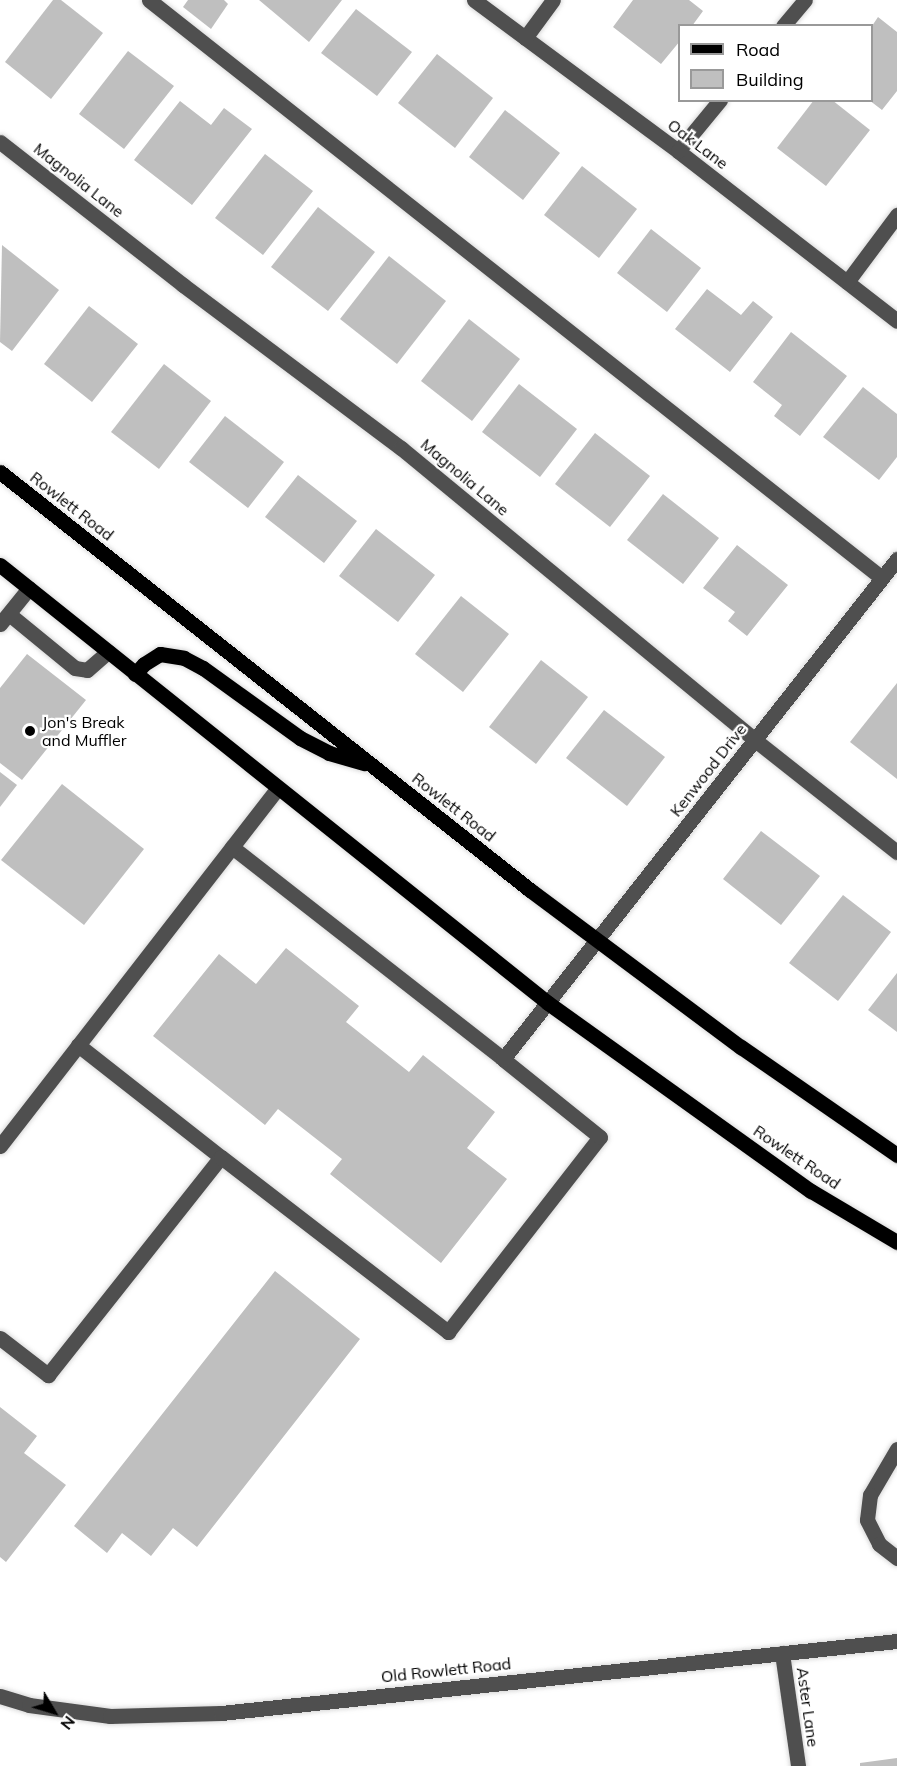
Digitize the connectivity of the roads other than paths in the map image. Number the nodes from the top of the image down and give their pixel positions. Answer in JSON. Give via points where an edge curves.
{"nodes":[{"id":1,"x":149,"y":0,"type":"edge"},
{"id":2,"x":474,"y":0,"type":"edge"},
{"id":3,"x":553,"y":0,"type":"edge"},
{"id":4,"x":805,"y":0,"type":"edge"},
{"id":5,"x":785,"y":24,"type":"edge"},
{"id":6,"x":525,"y":38,"type":"junction"},
{"id":7,"x":718,"y":102,"type":"edge"},
{"id":8,"x":0,"y":142,"type":"edge"},
{"id":9,"x":678,"y":151,"type":"junction"},
{"id":10,"x":897,"y":216,"type":"edge"},
{"id":11,"x":847,"y":282,"type":"junction"},
{"id":12,"x":897,"y":321,"type":"edge"},
{"id":13,"x":0,"y":472,"type":"edge"},
{"id":14,"x":897,"y":559,"type":"edge"},
{"id":15,"x":0,"y":565,"type":"edge"},
{"id":16,"x":882,"y":578,"type":"junction"},
{"id":17,"x":29,"y":588,"type":"junction"},
{"id":18,"x":4,"y":619,"type":"edge"},
{"id":19,"x":108,"y":652,"type":"junction"},
{"id":20,"x":135,"y":674,"type":"junction"},
{"id":21,"x":755,"y":740,"type":"junction"},
{"id":22,"x":370,"y":764,"type":"junction"},
{"id":23,"x":278,"y":788,"type":"junction"},
{"id":24,"x":232,"y":847,"type":"junction"},
{"id":25,"x":897,"y":852,"type":"edge"},
{"id":26,"x":597,"y":940,"type":"junction"},
{"id":27,"x":548,"y":1003,"type":"junction"},
{"id":28,"x":78,"y":1045,"type":"junction"},
{"id":29,"x":504,"y":1059,"type":"junction"},
{"id":30,"x":0,"y":1146,"type":"edge"},
{"id":31,"x":897,"y":1155,"type":"edge"},
{"id":32,"x":221,"y":1157,"type":"junction"},
{"id":33,"x":897,"y":1242,"type":"edge"},
{"id":34,"x":0,"y":1338,"type":"edge"},
{"id":35,"x":897,"y":1449,"type":"edge"},
{"id":36,"x":897,"y":1558,"type":"edge"},
{"id":37,"x":897,"y":1641,"type":"edge"},
{"id":38,"x":782,"y":1653,"type":"junction"},
{"id":39,"x":0,"y":1696,"type":"edge"},
{"id":40,"x":798,"y":1766,"type":"edge"}],
"edges":[{"from":1,"to":16,"type":"street"},
{"from":2,"to":6,"type":"street","name":"Oak Lane"},
{"from":3,"to":6,"type":"street"},
{"from":4,"to":5,"type":"street"},
{"from":6,"to":9,"type":"street","name":"Oak Lane"},
{"from":7,"to":9,"type":"street"},
{"from":8,"to":21,"type":"street","name":"Magnolia Lane","via":[[401,448]]},
{"from":9,"to":11,"type":"street","name":"Oak Lane"},
{"from":10,"to":11,"type":"street"},
{"from":11,"to":12,"type":"street","name":"Oak Lane"},
{"from":13,"to":22,"type":"main road","name":"Rowlett Road"},
{"from":14,"to":16,"type":"street","name":"Kenwood Drive"},
{"from":15,"to":17,"type":"main road","name":"Rowlett Road"},
{"from":16,"to":21,"type":"street","name":"Kenwood Drive"},
{"from":17,"to":18,"type":"street"},
{"from":17,"to":19,"type":"main road","name":"Rowlett Road"},
{"from":18,"to":19,"type":"street","via":[[75,668],[87,670]]},
{"from":19,"to":20,"type":"main road","name":"Rowlett Road"},
{"from":20,"to":22,"type":"main road","via":[[160,654],[184,658],[300,738],[329,753]]},
{"from":20,"to":23,"type":"main road","name":"Rowlett Road"},
{"from":21,"to":25,"type":"street","name":"Magnolia Lane"},
{"from":21,"to":26,"type":"street","name":"Kenwood Drive"},
{"from":22,"to":26,"type":"main road","name":"Rowlett Road"},
{"from":23,"to":24,"type":"street"},
{"from":23,"to":27,"type":"main road","name":"Rowlett Road"},
{"from":24,"to":28,"type":"street"},
{"from":24,"to":29,"type":"street"},
{"from":26,"to":27,"type":"street","name":"Kenwood Drive"},
{"from":26,"to":31,"type":"main road","name":"Rowlett Road","via":[[741,1047]]},
{"from":27,"to":29,"type":"street","name":"Kenwood Drive"},
{"from":27,"to":33,"type":"main road","name":"Rowlett Road","via":[[811,1191]]},
{"from":28,"to":30,"type":"street"},
{"from":28,"to":32,"type":"street"},
{"from":29,"to":32,"type":"street","via":[[600,1137],[448,1332]]},
{"from":32,"to":34,"type":"street","via":[[48,1376]]},
{"from":35,"to":36,"type":"street","via":[[870,1495],[867,1520],[879,1544]]},
{"from":37,"to":38,"type":"street","name":"Old Rowlett Road"},
{"from":38,"to":39,"type":"street","name":"Old Rowlett Road","via":[[221,1713],[110,1716],[29,1705]]},
{"from":38,"to":40,"type":"street","name":"Aster Lane"}]}
